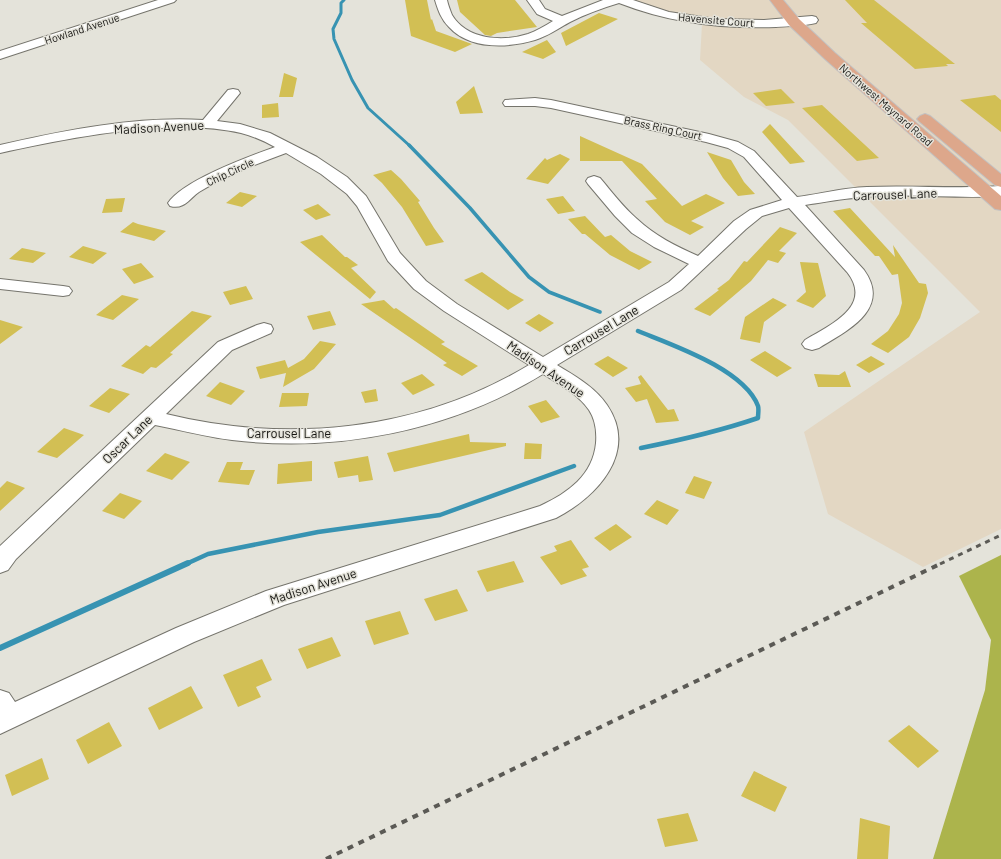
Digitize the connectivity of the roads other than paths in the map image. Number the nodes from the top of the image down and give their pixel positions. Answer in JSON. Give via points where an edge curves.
{"nodes":[{"id":1,"x":441,"y":0,"type":"edge"},
{"id":2,"x":532,"y":0,"type":"edge"},
{"id":3,"x":616,"y":0,"type":"edge"},
{"id":4,"x":622,"y":0,"type":"edge"},
{"id":5,"x":776,"y":0,"type":"edge"},
{"id":6,"x":167,"y":1,"type":"edge"},
{"id":7,"x":801,"y":8,"type":"dead end"},
{"id":8,"x":812,"y":20,"type":"junction"},
{"id":9,"x":563,"y":21,"type":"junction"},
{"id":10,"x":794,"y":22,"type":"junction"},
{"id":11,"x":825,"y":32,"type":"dead end"},
{"id":12,"x":0,"y":55,"type":"edge"},
{"id":13,"x":233,"y":93,"type":"dead end"},
{"id":14,"x":510,"y":103,"type":"dead end"},
{"id":15,"x":915,"y":110,"type":"dead end"},
{"id":16,"x":207,"y":124,"type":"junction"},
{"id":17,"x":287,"y":147,"type":"junction"},
{"id":18,"x":0,"y":149,"type":"edge"},
{"id":19,"x":594,"y":181,"type":"dead end"},
{"id":20,"x":996,"y":188,"type":"edge"},
{"id":21,"x":794,"y":202,"type":"junction"},
{"id":22,"x":176,"y":203,"type":"dead end"},
{"id":23,"x":1001,"y":204,"type":"edge"},
{"id":24,"x":700,"y":263,"type":"junction"},
{"id":25,"x":0,"y":284,"type":"edge"},
{"id":26,"x":63,"y":291,"type":"dead end"},
{"id":27,"x":264,"y":329,"type":"dead end"},
{"id":28,"x":812,"y":344,"type":"dead end"},
{"id":29,"x":543,"y":365,"type":"junction"},
{"id":30,"x":150,"y":417,"type":"junction"},
{"id":31,"x":0,"y":564,"type":"edge"},
{"id":32,"x":3,"y":713,"type":"edge"}],
"edges":[{"from":1,"to":9,"type":"street","via":[[444,12],[455,27],[464,35],[485,40],[506,42],[525,39]]},
{"from":2,"to":9,"type":"street","via":[[540,12]]},
{"from":3,"to":9,"type":"street"},
{"from":4,"to":10,"type":"street","name":"Havensite Court","via":[[656,12],[691,19],[749,24]]},
{"from":5,"to":10,"type":"main road","name":"Northwest Maynard Road"},
{"from":6,"to":12,"type":"street","name":"Howland Avenue"},
{"from":7,"to":8,"type":"main road"},
{"from":8,"to":10,"type":"street","name":"Havensite Court"},
{"from":8,"to":11,"type":"main road"},
{"from":10,"to":20,"type":"main road","name":"Northwest Maynard Road","via":[[830,56]]},
{"from":13,"to":16,"type":"street"},
{"from":14,"to":21,"type":"street","name":"Brass Ring Court","via":[[551,104],[725,142],[749,154]]},
{"from":15,"to":20,"type":"main road","name":"Northwest Maynard Road"},
{"from":16,"to":17,"type":"street","name":"Madison Avenue","via":[[253,132]]},
{"from":16,"to":18,"type":"street","name":"Madison Avenue","via":[[153,125],[88,132]]},
{"from":17,"to":22,"type":"street","name":"Chip Circle","via":[[235,168],[193,189]]},
{"from":17,"to":29,"type":"street","name":"Madison Avenue","via":[[356,193],[393,256],[433,296]]},
{"from":19,"to":24,"type":"street","via":[[637,229]]},
{"from":20,"to":21,"type":"street","name":"Carrousel Lane","via":[[872,192]]},
{"from":20,"to":23,"type":"main road","name":"Northwest Maynard Road"},
{"from":21,"to":24,"type":"street","name":"Carrousel Lane","via":[[756,213]]},
{"from":21,"to":28,"type":"street","name":"Brass Ring Court","via":[[853,268],[862,281],[864,293],[863,304],[856,315]]},
{"from":24,"to":29,"type":"street","name":"Carrousel Lane","via":[[675,286]]},
{"from":25,"to":26,"type":"street"},
{"from":27,"to":30,"type":"street","name":"Oscar Lane","via":[[225,346]]},
{"from":29,"to":30,"type":"street","name":"Carrousel Lane","via":[[495,393],[458,407],[424,418],[364,430],[307,435],[266,435],[196,428]]},
{"from":29,"to":32,"type":"street","name":"Madison Avenue","via":[[583,391],[599,410],[608,432],[601,465],[589,484],[568,502],[523,521],[274,598]]},
{"from":30,"to":31,"type":"street","name":"Oscar Lane","via":[[8,553]]}]}
